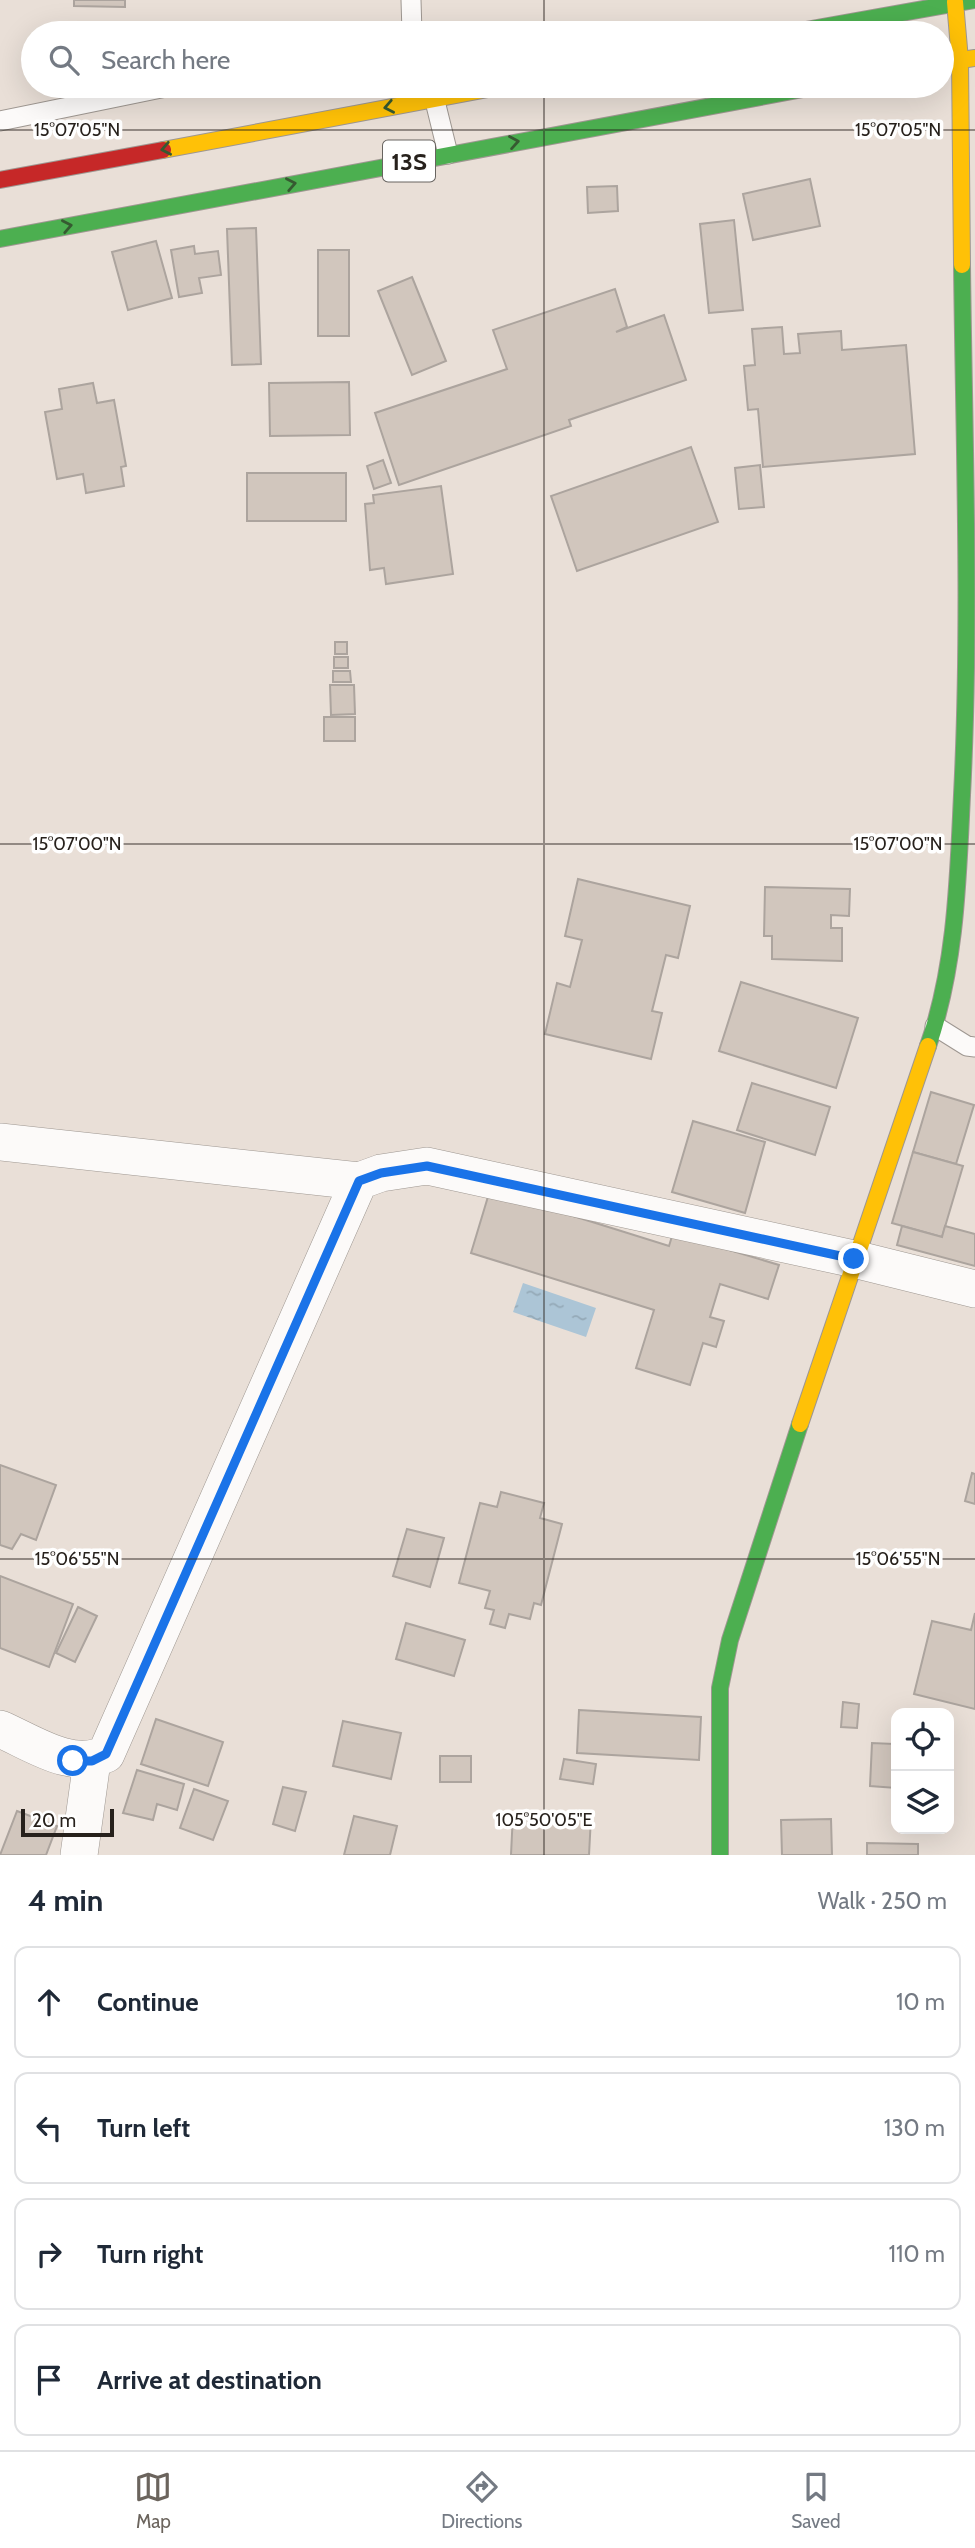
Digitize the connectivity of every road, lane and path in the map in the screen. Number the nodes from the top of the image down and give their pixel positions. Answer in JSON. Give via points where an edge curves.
{"nodes":[{"id":1,"x":411,"y":0,"type":"edge"},
{"id":2,"x":974,"y":0,"type":"edge"},
{"id":3,"x":955,"y":2,"type":"junction"},
{"id":4,"x":412,"y":21,"type":"edge"},
{"id":5,"x":853,"y":21,"type":"edge"},
{"id":6,"x":967,"y":59,"type":"edge"},
{"id":7,"x":112,"y":98,"type":"edge"},
{"id":8,"x":403,"y":98,"type":"edge"},
{"id":9,"x":434,"y":98,"type":"edge"},
{"id":10,"x":754,"y":98,"type":"edge"},
{"id":11,"x":0,"y":121,"type":"edge"},
{"id":12,"x":448,"y":154,"type":"junction"},
{"id":13,"x":0,"y":180,"type":"edge"},
{"id":14,"x":0,"y":239,"type":"edge"},
{"id":15,"x":970,"y":713,"type":"edge"},
{"id":16,"x":935,"y":1026,"type":"junction"},
{"id":17,"x":975,"y":1047,"type":"edge"},
{"id":18,"x":0,"y":1142,"type":"edge"},
{"id":19,"x":359,"y":1181,"type":"junction"},
{"id":20,"x":854,"y":1259,"type":"junction"},
{"id":21,"x":975,"y":1289,"type":"edge"},
{"id":22,"x":0,"y":1729,"type":"edge"},
{"id":23,"x":92,"y":1761,"type":"junction"},
{"id":24,"x":79,"y":1855,"type":"edge"},
{"id":25,"x":720,"y":1855,"type":"edge"}],
"edges":[{"from":1,"to":4,"type":"lane"},
{"from":2,"to":3,"type":"main road"},
{"from":3,"to":5,"type":"main road"},
{"from":3,"to":6,"type":"main road"},
{"from":6,"to":15,"type":"main road"},
{"from":7,"to":11,"type":"lane"},
{"from":8,"to":13,"type":"main road","number":"13S","one_way":true},
{"from":9,"to":12,"type":"lane"},
{"from":12,"to":10,"type":"main road","number":"13S","one_way":true},
{"from":14,"to":12,"type":"main road","number":"13S","one_way":true},
{"from":15,"to":16,"type":"main road","via":[[956,916]]},
{"from":16,"to":17,"type":"lane"},
{"from":16,"to":20,"type":"main road"},
{"from":18,"to":19,"type":"street"},
{"from":19,"to":20,"type":"street","via":[[427,1166]]},
{"from":19,"to":23,"type":"street","via":[[106,1754]]},
{"from":20,"to":21,"type":"street"},
{"from":20,"to":25,"type":"main road","via":[[730,1640],[720,1688]]},
{"from":22,"to":23,"type":"street","via":[[73,1761]]},
{"from":23,"to":24,"type":"street"}]}
